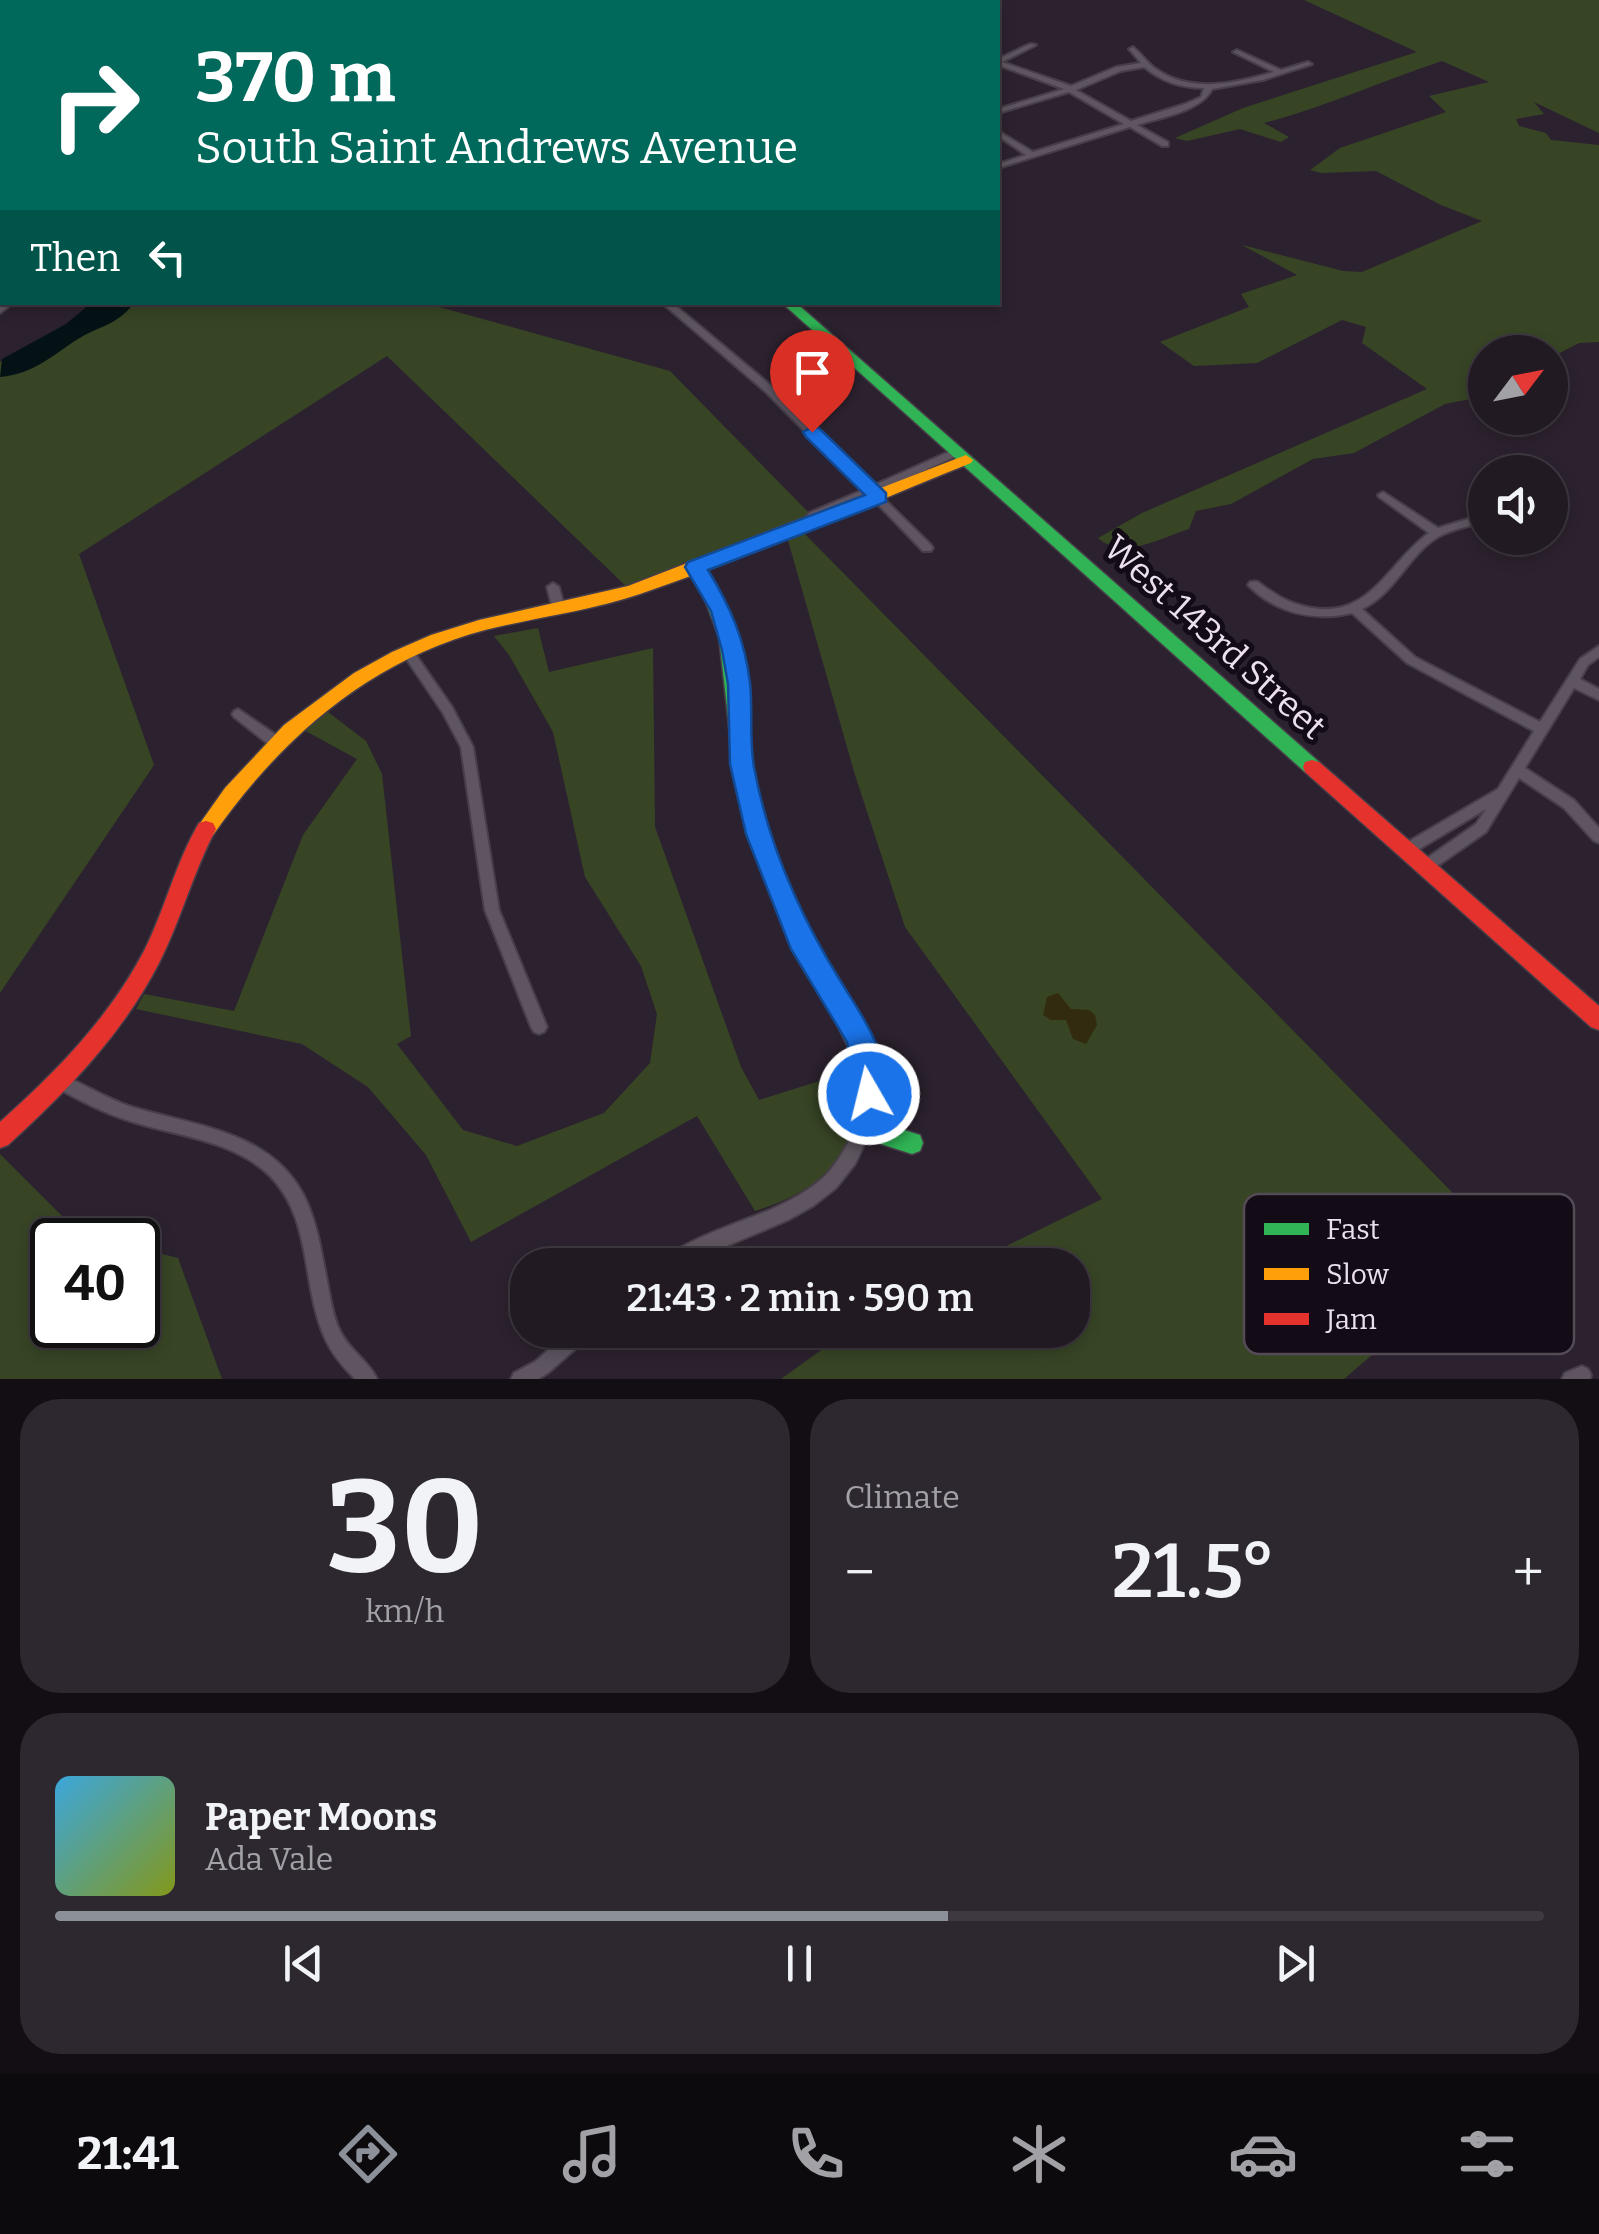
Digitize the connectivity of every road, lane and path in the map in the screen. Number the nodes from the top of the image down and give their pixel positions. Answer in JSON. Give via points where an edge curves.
{"nodes":[{"id":1,"x":1032,"y":45,"type":"dead end"},
{"id":2,"x":1134,"y":49,"type":"dead end"},
{"id":3,"x":1237,"y":52,"type":"dead end"},
{"id":4,"x":1000,"y":61,"type":"edge"},
{"id":5,"x":1000,"y":63,"type":"edge"},
{"id":6,"x":1308,"y":64,"type":"dead end"},
{"id":7,"x":1143,"y":65,"type":"junction"},
{"id":8,"x":1280,"y":72,"type":"junction"},
{"id":9,"x":1209,"y":86,"type":"junction"},
{"id":10,"x":1070,"y":89,"type":"junction"},
{"id":11,"x":1000,"y":109,"type":"edge"},
{"id":12,"x":1131,"y":124,"type":"junction"},
{"id":13,"x":1000,"y":134,"type":"edge"},
{"id":14,"x":1165,"y":144,"type":"dead end"},
{"id":15,"x":1032,"y":155,"type":"junction"},
{"id":16,"x":1000,"y":165,"type":"edge"},
{"id":17,"x":669,"y":305,"type":"edge"},
{"id":18,"x":791,"y":305,"type":"edge"},
{"id":19,"x":961,"y":456,"type":"junction"},
{"id":20,"x":873,"y":493,"type":"junction"},
{"id":21,"x":1382,"y":495,"type":"dead end"},
{"id":22,"x":1468,"y":524,"type":"edge"},
{"id":23,"x":1437,"y":534,"type":"junction"},
{"id":24,"x":927,"y":548,"type":"dead end"},
{"id":25,"x":695,"y":567,"type":"junction"},
{"id":26,"x":1254,"y":585,"type":"dead end"},
{"id":27,"x":553,"y":587,"type":"dead end"},
{"id":28,"x":1353,"y":608,"type":"junction"},
{"id":29,"x":558,"y":610,"type":"junction"},
{"id":30,"x":1599,"y":650,"type":"edge"},
{"id":31,"x":407,"y":651,"type":"junction"},
{"id":32,"x":1572,"y":681,"type":"junction"},
{"id":33,"x":1599,"y":695,"type":"edge"},
{"id":34,"x":238,"y":714,"type":"dead end"},
{"id":35,"x":1543,"y":730,"type":"junction"},
{"id":36,"x":277,"y":742,"type":"junction"},
{"id":37,"x":1518,"y":770,"type":"junction"},
{"id":38,"x":1501,"y":792,"type":"junction"},
{"id":39,"x":1599,"y":837,"type":"edge"},
{"id":40,"x":1406,"y":850,"type":"junction"},
{"id":41,"x":1425,"y":867,"type":"junction"},
{"id":42,"x":1599,"y":1020,"type":"edge"},
{"id":43,"x":539,"y":1028,"type":"dead end"},
{"id":44,"x":62,"y":1082,"type":"junction"},
{"id":45,"x":864,"y":1128,"type":"junction"},
{"id":46,"x":0,"y":1137,"type":"edge"},
{"id":47,"x":912,"y":1143,"type":"dead end"},
{"id":48,"x":703,"y":1248,"type":"edge"},
{"id":49,"x":563,"y":1348,"type":"edge"},
{"id":50,"x":368,"y":1379,"type":"edge"},
{"id":51,"x":520,"y":1379,"type":"edge"}],
"edges":[{"from":1,"to":4,"type":"street"},
{"from":2,"to":7,"type":"street"},
{"from":3,"to":8,"type":"street"},
{"from":5,"to":10,"type":"street"},
{"from":6,"to":8,"type":"street"},
{"from":7,"to":9,"type":"street","via":[[1175,82]]},
{"from":7,"to":10,"type":"street"},
{"from":8,"to":9,"type":"street","via":[[1242,86]]},
{"from":9,"to":12,"type":"street","via":[[1201,100]]},
{"from":10,"to":11,"type":"street"},
{"from":10,"to":12,"type":"street"},
{"from":12,"to":14,"type":"street"},
{"from":12,"to":15,"type":"street"},
{"from":13,"to":15,"type":"street"},
{"from":15,"to":16,"type":"street"},
{"from":17,"to":20,"type":"street","via":[[770,390]]},
{"from":18,"to":19,"type":"street","name":"West 143rd Street"},
{"from":19,"to":20,"type":"street"},
{"from":19,"to":40,"type":"street","name":"West 143rd Street"},
{"from":20,"to":24,"type":"street"},
{"from":20,"to":25,"type":"street"},
{"from":21,"to":23,"type":"street"},
{"from":22,"to":23,"type":"street"},
{"from":23,"to":28,"type":"street","via":[[1377,594]]},
{"from":25,"to":29,"type":"street"},
{"from":25,"to":45,"type":"street","via":[[722,610],[733,650],[742,764],[758,834],[801,941],[860,1039],[869,1074]]},
{"from":26,"to":28,"type":"street","via":[[1299,612]]},
{"from":27,"to":29,"type":"street"},
{"from":28,"to":35,"type":"street","via":[[1410,660]]},
{"from":29,"to":31,"type":"street","via":[[477,626]]},
{"from":30,"to":32,"type":"street"},
{"from":31,"to":36,"type":"street","via":[[342,686]]},
{"from":31,"to":43,"type":"street","via":[[468,746],[492,910]]},
{"from":32,"to":33,"type":"street"},
{"from":32,"to":35,"type":"street"},
{"from":34,"to":36,"type":"street"},
{"from":35,"to":37,"type":"street"},
{"from":36,"to":44,"type":"street","via":[[200,834],[134,991]]},
{"from":37,"to":38,"type":"street"},
{"from":37,"to":39,"type":"street","via":[[1570,804]]},
{"from":38,"to":40,"type":"street"},
{"from":38,"to":41,"type":"street","via":[[1475,834]]},
{"from":40,"to":41,"type":"street","name":"West 143rd Street"},
{"from":41,"to":42,"type":"street","name":"West 143rd Street"},
{"from":44,"to":46,"type":"street"},
{"from":44,"to":50,"type":"street","via":[[130,1113],[214,1134],[275,1170],[300,1209],[328,1325]]},
{"from":45,"to":47,"type":"street"},
{"from":45,"to":48,"type":"street","via":[[856,1152],[829,1187],[797,1209]]},
{"from":49,"to":51,"type":"street"}]}
